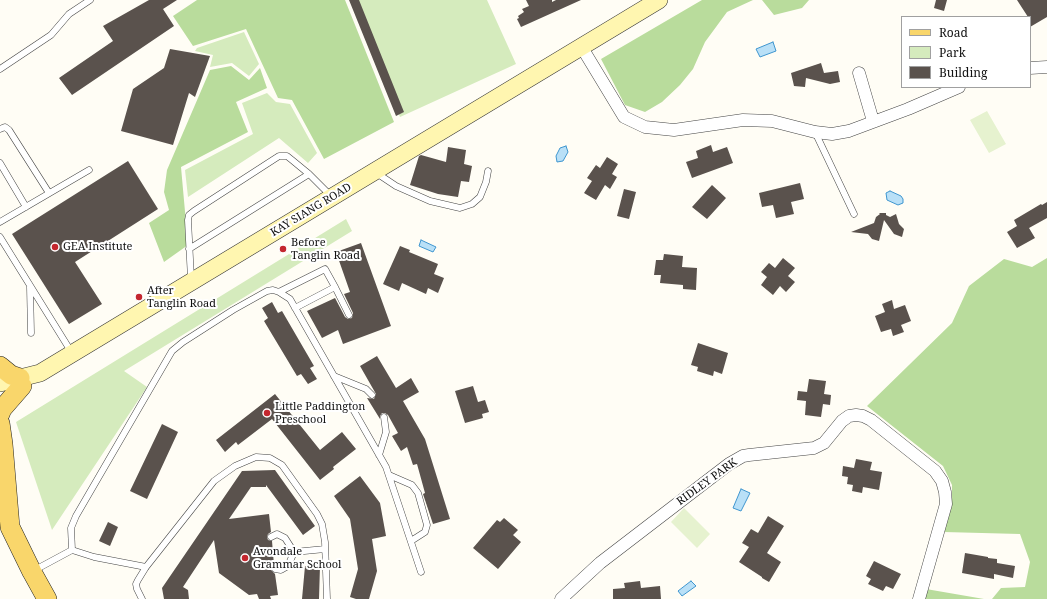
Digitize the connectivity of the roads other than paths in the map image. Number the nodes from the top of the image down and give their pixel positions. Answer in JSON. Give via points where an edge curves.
{"nodes":[{"id":1,"x":90,"y":0,"type":"edge"},
{"id":2,"x":660,"y":0,"type":"edge"},
{"id":3,"x":581,"y":46,"type":"junction"},
{"id":4,"x":1038,"y":68,"type":"edge"},
{"id":5,"x":0,"y":69,"type":"edge"},
{"id":6,"x":859,"y":72,"type":"dead end"},
{"id":7,"x":1047,"y":75,"type":"edge"},
{"id":8,"x":957,"y":88,"type":"edge"},
{"id":9,"x":873,"y":121,"type":"junction"},
{"id":10,"x":0,"y":129,"type":"edge"},
{"id":11,"x":815,"y":132,"type":"junction"},
{"id":12,"x":0,"y":163,"type":"edge"},
{"id":13,"x":89,"y":170,"type":"dead end"},
{"id":14,"x":488,"y":171,"type":"dead end"},
{"id":15,"x":374,"y":172,"type":"junction"},
{"id":16,"x":309,"y":174,"type":"junction"},
{"id":17,"x":49,"y":193,"type":"junction"},
{"id":18,"x":332,"y":197,"type":"junction"},
{"id":19,"x":26,"y":207,"type":"junction"},
{"id":20,"x":854,"y":214,"type":"dead end"},
{"id":21,"x":0,"y":222,"type":"edge"},
{"id":22,"x":0,"y":237,"type":"edge"},
{"id":23,"x":189,"y":250,"type":"junction"},
{"id":24,"x":191,"y":282,"type":"junction"},
{"id":25,"x":30,"y":285,"type":"junction"},
{"id":26,"x":336,"y":287,"type":"junction"},
{"id":27,"x":279,"y":292,"type":"junction"},
{"id":28,"x":295,"y":308,"type":"junction"},
{"id":29,"x":349,"y":315,"type":"dead end"},
{"id":30,"x":31,"y":333,"type":"dead end"},
{"id":31,"x":72,"y":354,"type":"junction"},
{"id":32,"x":0,"y":366,"type":"edge"},
{"id":33,"x":334,"y":376,"type":"junction"},
{"id":34,"x":21,"y":382,"type":"junction"},
{"id":35,"x":0,"y":383,"type":"edge"},
{"id":36,"x":0,"y":393,"type":"edge"},
{"id":37,"x":372,"y":395,"type":"dead end"},
{"id":38,"x":0,"y":414,"type":"edge"},
{"id":39,"x":384,"y":416,"type":"dead end"},
{"id":40,"x":0,"y":423,"type":"edge"},
{"id":41,"x":379,"y":454,"type":"junction"},
{"id":42,"x":389,"y":475,"type":"junction"},
{"id":43,"x":3,"y":482,"type":"edge"},
{"id":44,"x":0,"y":521,"type":"edge"},
{"id":45,"x":271,"y":537,"type":"dead end"},
{"id":46,"x":411,"y":542,"type":"junction"},
{"id":47,"x":326,"y":549,"type":"junction"},
{"id":48,"x":72,"y":550,"type":"junction"},
{"id":49,"x":294,"y":552,"type":"junction"},
{"id":50,"x":146,"y":567,"type":"junction"},
{"id":51,"x":275,"y":569,"type":"dead end"},
{"id":52,"x":421,"y":572,"type":"dead end"},
{"id":53,"x":28,"y":573,"type":"junction"},
{"id":54,"x":37,"y":599,"type":"edge"},
{"id":55,"x":47,"y":599,"type":"edge"},
{"id":56,"x":142,"y":599,"type":"edge"},
{"id":57,"x":327,"y":599,"type":"edge"},
{"id":58,"x":561,"y":599,"type":"edge"},
{"id":59,"x":919,"y":599,"type":"edge"}],
"edges":[{"from":1,"to":5,"type":"lane","via":[[69,14],[51,35]]},
{"from":2,"to":3,"type":"street","name":"KAY SIANG ROAD"},
{"from":3,"to":11,"type":"street","via":[[624,117],[645,127],[674,130],[743,120],[772,122]]},
{"from":3,"to":15,"type":"street","name":"KAY SIANG ROAD"},
{"from":4,"to":7,"type":"street"},
{"from":6,"to":9,"type":"street"},
{"from":8,"to":9,"type":"street"},
{"from":9,"to":11,"type":"street","via":[[849,131],[832,134]]},
{"from":10,"to":17,"type":"lane","via":[[5,127],[10,130]]},
{"from":11,"to":20,"type":"lane"},
{"from":12,"to":19,"type":"lane"},
{"from":13,"to":17,"type":"lane"},
{"from":14,"to":15,"type":"lane","via":[[480,197],[472,204],[460,208],[430,201],[396,186]]},
{"from":15,"to":18,"type":"street","name":"KAY SIANG ROAD"},
{"from":16,"to":18,"type":"lane"},
{"from":16,"to":23,"type":"lane"},
{"from":16,"to":23,"type":"lane","via":[[287,156],[279,156],[189,215]]},
{"from":17,"to":19,"type":"lane"},
{"from":18,"to":24,"type":"street","name":"KAY SIANG ROAD"},
{"from":19,"to":21,"type":"lane"},
{"from":22,"to":25,"type":"lane"},
{"from":23,"to":24,"type":"lane"},
{"from":24,"to":31,"type":"street","name":"KAY SIANG ROAD"},
{"from":25,"to":30,"type":"lane"},
{"from":25,"to":31,"type":"lane"},
{"from":26,"to":27,"type":"lane","via":[[325,268]]},
{"from":26,"to":28,"type":"lane"},
{"from":26,"to":29,"type":"lane"},
{"from":27,"to":28,"type":"lane","via":[[290,299]]},
{"from":27,"to":48,"type":"lane","via":[[267,291],[182,342],[172,351],[76,516],[71,528]]},
{"from":28,"to":33,"type":"lane"},
{"from":31,"to":34,"type":"street","name":"KAY SIANG ROAD","via":[[40,373],[35,380]]},
{"from":32,"to":34,"type":"main road"},
{"from":33,"to":37,"type":"lane","via":[[366,389]]},
{"from":33,"to":41,"type":"lane"},
{"from":34,"to":35,"type":"street","name":"KAY SIANG ROAD"},
{"from":34,"to":36,"type":"street","name":"KAY SIANG ROAD"},
{"from":34,"to":38,"type":"main road"},
{"from":39,"to":41,"type":"lane","via":[[386,432]]},
{"from":40,"to":43,"type":"main road"},
{"from":41,"to":42,"type":"lane"},
{"from":42,"to":46,"type":"lane"},
{"from":42,"to":46,"type":"lane","via":[[412,485],[418,493],[427,525],[425,532]]},
{"from":43,"to":53,"type":"main road","via":[[10,527]]},
{"from":44,"to":53,"type":"main road","via":[[7,540]]},
{"from":45,"to":49,"type":"lane","via":[[277,534],[285,538]]},
{"from":46,"to":52,"type":"lane"},
{"from":47,"to":49,"type":"lane"},
{"from":47,"to":50,"type":"lane","via":[[322,524],[317,514],[282,465],[270,458],[256,457],[235,466],[214,481]]},
{"from":47,"to":57,"type":"lane"},
{"from":48,"to":50,"type":"lane"},
{"from":48,"to":53,"type":"lane"},
{"from":49,"to":51,"type":"lane","via":[[288,566],[281,570]]},
{"from":50,"to":56,"type":"lane","via":[[136,584]]},
{"from":53,"to":54,"type":"main road"},
{"from":53,"to":55,"type":"main road"},
{"from":58,"to":59,"type":"street","name":"RIDLEY PARK","via":[[606,559],[729,464],[743,456],[814,448],[824,443],[842,421],[856,415],[870,420],[935,471],[942,481],[946,504]]}]}
